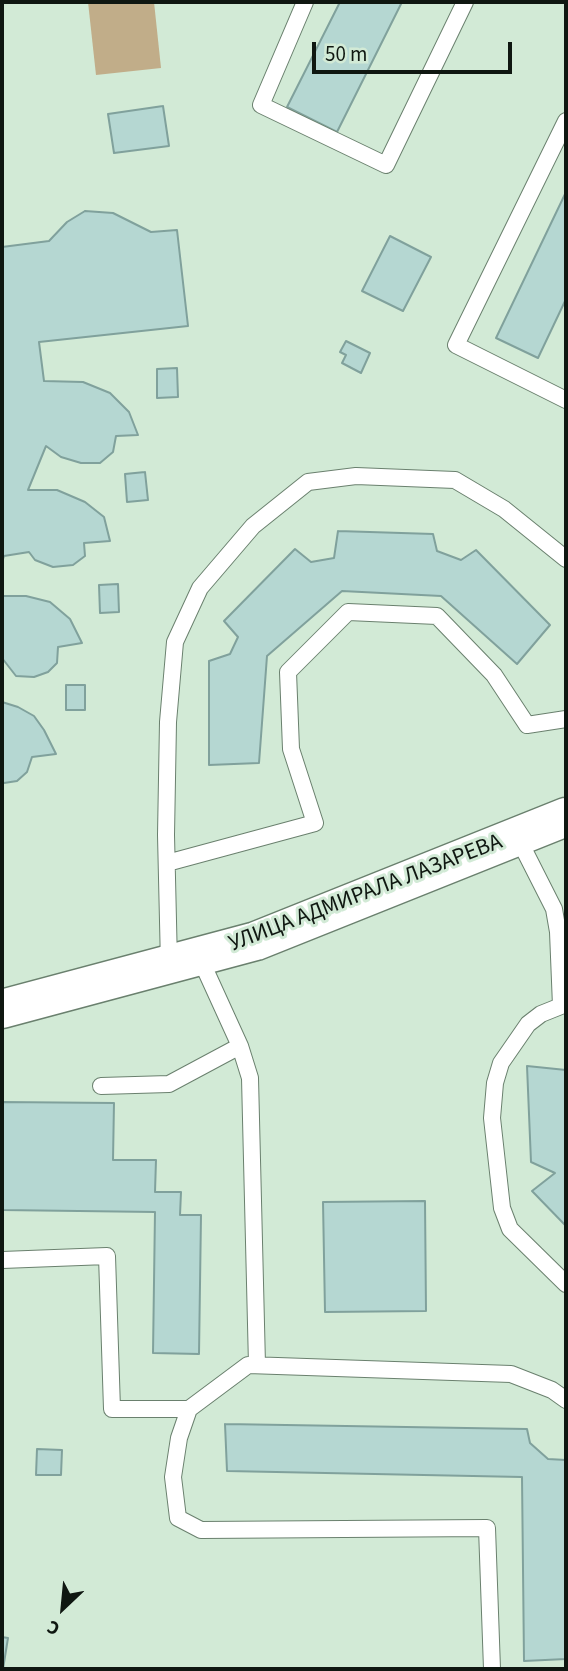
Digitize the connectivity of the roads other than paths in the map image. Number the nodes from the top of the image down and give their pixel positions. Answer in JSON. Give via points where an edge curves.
{"nodes":[{"id":1,"x":304,"y":2,"type":"edge"},
{"id":2,"x":465,"y":2,"type":"edge"},
{"id":3,"x":566,"y":121,"type":"edge"},
{"id":4,"x":566,"y":400,"type":"edge"},
{"id":5,"x":566,"y":559,"type":"edge"},
{"id":6,"x":566,"y":719,"type":"edge"},
{"id":7,"x":566,"y":817,"type":"edge"},
{"id":8,"x":517,"y":836,"type":"junction"},
{"id":9,"x":167,"y":863,"type":"junction"},
{"id":10,"x":184,"y":960,"type":"junction"},
{"id":11,"x":564,"y":1007,"type":"edge"},
{"id":12,"x":2,"y":1009,"type":"edge"},
{"id":13,"x":240,"y":1046,"type":"junction"},
{"id":14,"x":101,"y":1086,"type":"dead end"},
{"id":15,"x":2,"y":1260,"type":"edge"},
{"id":16,"x":566,"y":1284,"type":"edge"},
{"id":17,"x":257,"y":1365,"type":"junction"},
{"id":18,"x":566,"y":1400,"type":"edge"},
{"id":19,"x":190,"y":1409,"type":"junction"},
{"id":20,"x":492,"y":1669,"type":"edge"}],
"edges":[{"from":1,"to":2,"type":"lane","via":[[261,105],[386,165]]},
{"from":3,"to":4,"type":"lane","via":[[456,345]]},
{"from":5,"to":9,"type":"lane","via":[[504,509],[456,480],[356,476],[308,482],[253,526],[200,588],[175,642],[168,722]]},
{"from":6,"to":9,"type":"lane","via":[[527,725],[494,675],[437,616],[348,612],[288,672],[291,748],[314,823]]},
{"from":7,"to":8,"type":"street","name":"УЛИЦА АДМИРАЛА ЛАЗАРЕВА"},
{"from":8,"to":10,"type":"street","name":"УЛИЦА АДМИРАЛА ЛАЗАРЕВА","via":[[256,941]]},
{"from":8,"to":11,"type":"lane","via":[[554,909]]},
{"from":9,"to":10,"type":"lane"},
{"from":10,"to":12,"type":"street","name":"УЛИЦА АДМИРАЛА ЛАЗАРЕВА"},
{"from":10,"to":13,"type":"lane"},
{"from":11,"to":16,"type":"lane","via":[[528,1024],[501,1063],[492,1118],[502,1208],[510,1229]]},
{"from":13,"to":14,"type":"lane","via":[[169,1084]]},
{"from":13,"to":17,"type":"lane","via":[[250,1078]]},
{"from":15,"to":19,"type":"lane","via":[[107,1256],[112,1409]]},
{"from":17,"to":18,"type":"lane","via":[[511,1374]]},
{"from":17,"to":19,"type":"lane","via":[[248,1365]]},
{"from":19,"to":20,"type":"lane","via":[[179,1438],[173,1477],[178,1518],[201,1530],[487,1528]]}]}
